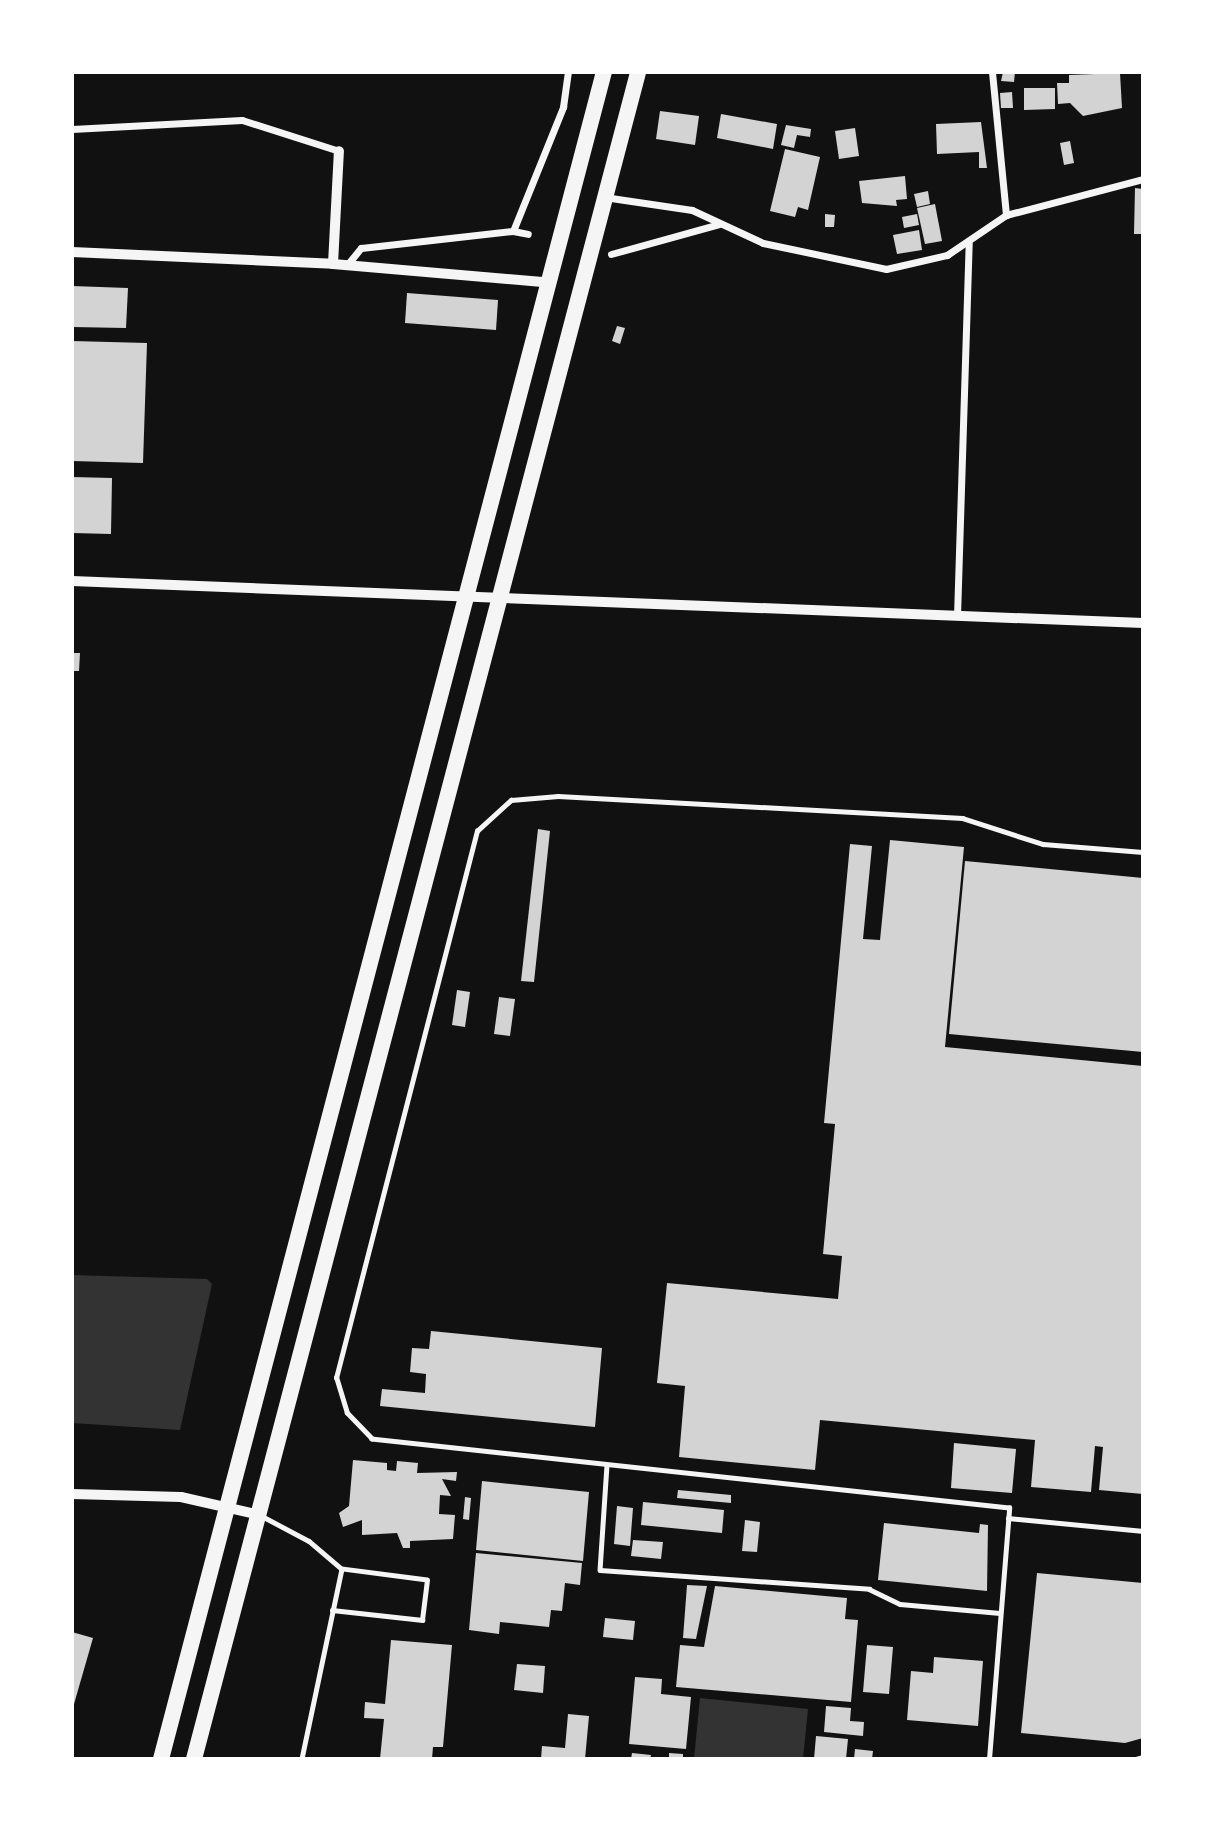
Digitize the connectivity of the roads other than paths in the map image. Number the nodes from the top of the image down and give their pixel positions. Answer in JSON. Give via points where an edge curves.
{"nodes":[{"id":1,"x":568,"y":72,"type":"edge"},
{"id":2,"x":604,"y":72,"type":"edge"},
{"id":3,"x":638,"y":72,"type":"edge"},
{"id":4,"x":992,"y":72,"type":"edge"},
{"id":5,"x":72,"y":129,"type":"edge"},
{"id":6,"x":339,"y":151,"type":"joint"},
{"id":7,"x":1143,"y":179,"type":"edge"},
{"id":8,"x":603,"y":197,"type":"junction"},
{"id":9,"x":1006,"y":215,"type":"junction"},
{"id":10,"x":719,"y":224,"type":"junction"},
{"id":11,"x":513,"y":231,"type":"junction"},
{"id":12,"x":528,"y":234,"type":"dead end"},
{"id":13,"x":969,"y":243,"type":"junction"},
{"id":14,"x":72,"y":252,"type":"edge"},
{"id":15,"x":611,"y":254,"type":"dead end"},
{"id":16,"x":333,"y":264,"type":"junction"},
{"id":17,"x":347,"y":265,"type":"junction"},
{"id":18,"x":545,"y":282,"type":"junction"},
{"id":19,"x":72,"y":581,"type":"edge"},
{"id":20,"x":465,"y":595,"type":"junction"},
{"id":21,"x":496,"y":598,"type":"junction"},
{"id":22,"x":957,"y":615,"type":"junction"},
{"id":23,"x":1143,"y":623,"type":"edge"},
{"id":24,"x":1143,"y":852,"type":"edge"},
{"id":25,"x":607,"y":1465,"type":"junction"},
{"id":26,"x":72,"y":1494,"type":"edge"},
{"id":27,"x":228,"y":1504,"type":"junction"},
{"id":28,"x":260,"y":1515,"type":"junction"},
{"id":29,"x":1008,"y":1518,"type":"junction"},
{"id":30,"x":1143,"y":1531,"type":"edge"},
{"id":31,"x":342,"y":1569,"type":"junction"},
{"id":32,"x":332,"y":1610,"type":"junction"},
{"id":33,"x":1000,"y":1613,"type":"junction"},
{"id":34,"x":1143,"y":1757,"type":"edge"},
{"id":35,"x":161,"y":1759,"type":"edge"},
{"id":36,"x":194,"y":1759,"type":"edge"},
{"id":37,"x":302,"y":1759,"type":"edge"},
{"id":38,"x":989,"y":1759,"type":"edge"},
{"id":39,"x":1136,"y":1759,"type":"edge"}],
"edges":[{"from":1,"to":11,"type":"street","via":[[563,107]]},
{"from":2,"to":18,"type":"highway"},
{"from":3,"to":8,"type":"highway"},
{"from":4,"to":9,"type":"street"},
{"from":5,"to":6,"type":"street","via":[[111,122],[243,120]]},
{"from":6,"to":16,"type":"street"},
{"from":7,"to":9,"type":"street"},
{"from":8,"to":10,"type":"street","via":[[692,210]]},
{"from":8,"to":21,"type":"highway"},
{"from":9,"to":13,"type":"street"},
{"from":10,"to":13,"type":"street","via":[[763,243],[886,269],[926,264]]},
{"from":10,"to":15,"type":"street"},
{"from":11,"to":12,"type":"street"},
{"from":11,"to":17,"type":"street","via":[[361,248]]},
{"from":13,"to":22,"type":"street"},
{"from":14,"to":16,"type":"street"},
{"from":16,"to":17,"type":"street"},
{"from":17,"to":18,"type":"street"},
{"from":18,"to":20,"type":"highway"},
{"from":19,"to":20,"type":"street"},
{"from":20,"to":21,"type":"street"},
{"from":20,"to":27,"type":"highway"},
{"from":21,"to":22,"type":"street"},
{"from":21,"to":28,"type":"highway"},
{"from":22,"to":23,"type":"street"},
{"from":24,"to":25,"type":"lane","via":[[1043,844],[962,818],[558,796],[511,800],[477,831],[336,1378],[347,1413],[372,1440]]},
{"from":25,"to":29,"type":"lane","via":[[1009,1508]]},
{"from":25,"to":33,"type":"lane","via":[[600,1570],[869,1589],[900,1604]]},
{"from":26,"to":27,"type":"street"},
{"from":27,"to":28,"type":"street"},
{"from":27,"to":35,"type":"highway"},
{"from":28,"to":31,"type":"lane","via":[[309,1541]]},
{"from":28,"to":36,"type":"highway"},
{"from":29,"to":30,"type":"lane"},
{"from":29,"to":33,"type":"lane"},
{"from":31,"to":32,"type":"lane"},
{"from":31,"to":32,"type":"lane","via":[[427,1580],[422,1620]]},
{"from":32,"to":37,"type":"lane"},
{"from":33,"to":38,"type":"lane"},
{"from":34,"to":39,"type":"lane"}]}
